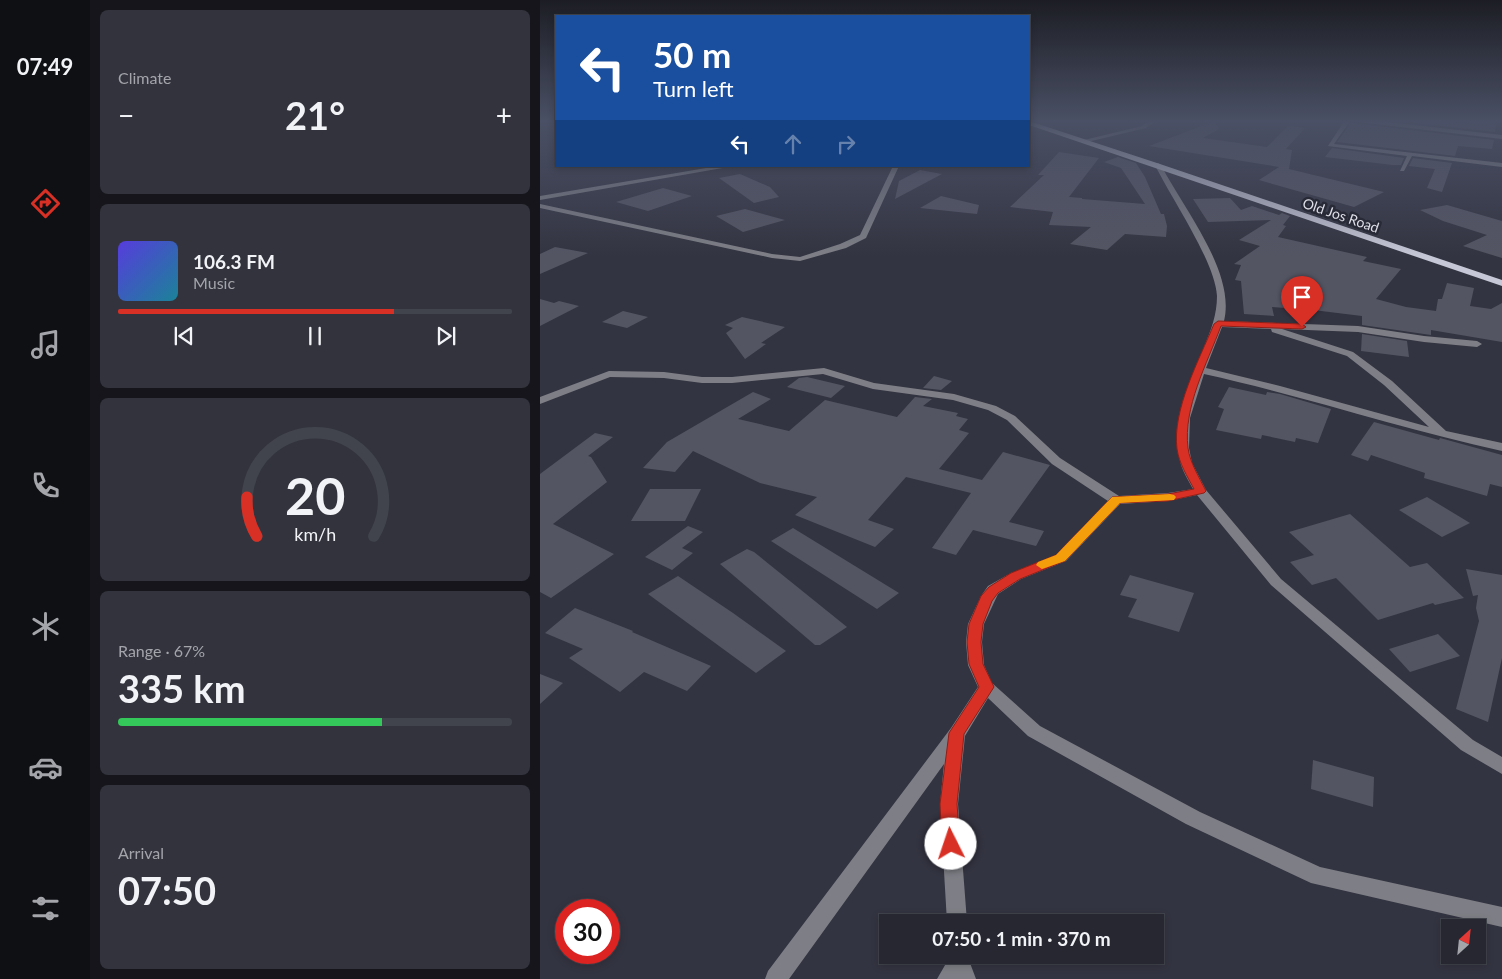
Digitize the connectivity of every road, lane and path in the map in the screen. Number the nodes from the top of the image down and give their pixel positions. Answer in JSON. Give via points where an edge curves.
{"nodes":[{"id":1,"x":1158,"y":165,"type":"edge"},
{"id":2,"x":1160,"y":166,"type":"edge"},
{"id":3,"x":1404,"y":166,"type":"edge"},
{"id":4,"x":725,"y":167,"type":"edge"},
{"id":5,"x":896,"y":167,"type":"edge"},
{"id":6,"x":1402,"y":170,"type":"dead end"},
{"id":7,"x":540,"y":198,"type":"edge"},
{"id":8,"x":540,"y":206,"type":"edge"},
{"id":9,"x":1502,"y":283,"type":"edge"},
{"id":10,"x":1218,"y":324,"type":"junction"},
{"id":11,"x":1258,"y":325,"type":"junction"},
{"id":12,"x":1477,"y":344,"type":"dead end"},
{"id":13,"x":1201,"y":370,"type":"junction"},
{"id":14,"x":540,"y":401,"type":"edge"},
{"id":15,"x":1443,"y":433,"type":"junction"},
{"id":16,"x":1502,"y":447,"type":"edge"},
{"id":17,"x":1200,"y":491,"type":"junction"},
{"id":18,"x":1116,"y":500,"type":"junction"},
{"id":19,"x":986,"y":687,"type":"junction"},
{"id":20,"x":957,"y":733,"type":"junction"},
{"id":21,"x":1502,"y":766,"type":"edge"},
{"id":22,"x":956,"y":914,"type":"edge"},
{"id":23,"x":1502,"y":917,"type":"edge"},
{"id":24,"x":776,"y":979,"type":"edge"}],
"edges":[{"from":1,"to":10,"type":"street","via":[[1215,272],[1222,306]]},
{"from":2,"to":9,"type":"main road","name":"Old Jos Road"},
{"from":3,"to":6,"type":"street"},
{"from":4,"to":7,"type":"street"},
{"from":5,"to":8,"type":"street","via":[[863,236],[843,246],[800,259],[772,256]]},
{"from":10,"to":11,"type":"street"},
{"from":10,"to":13,"type":"street"},
{"from":11,"to":12,"type":"street","via":[[1358,329]]},
{"from":11,"to":15,"type":"street","via":[[1350,354]]},
{"from":13,"to":15,"type":"street"},
{"from":13,"to":17,"type":"street","via":[[1184,418],[1182,448]]},
{"from":14,"to":18,"type":"street","via":[[610,374],[732,380],[824,372],[872,386],[954,397],[992,408],[1011,418],[1056,462]]},
{"from":15,"to":16,"type":"street"},
{"from":17,"to":18,"type":"street","via":[[1168,498]]},
{"from":17,"to":21,"type":"street","via":[[1276,582],[1467,745]]},
{"from":18,"to":19,"type":"street","via":[[1061,558],[1016,576],[993,590],[986,600],[976,624],[974,642],[976,664]]},
{"from":19,"to":20,"type":"street"},
{"from":19,"to":23,"type":"street","via":[[1034,731],[1193,818],[1318,876]]},
{"from":20,"to":22,"type":"street","via":[[949,804]]},
{"from":20,"to":24,"type":"street"}]}
